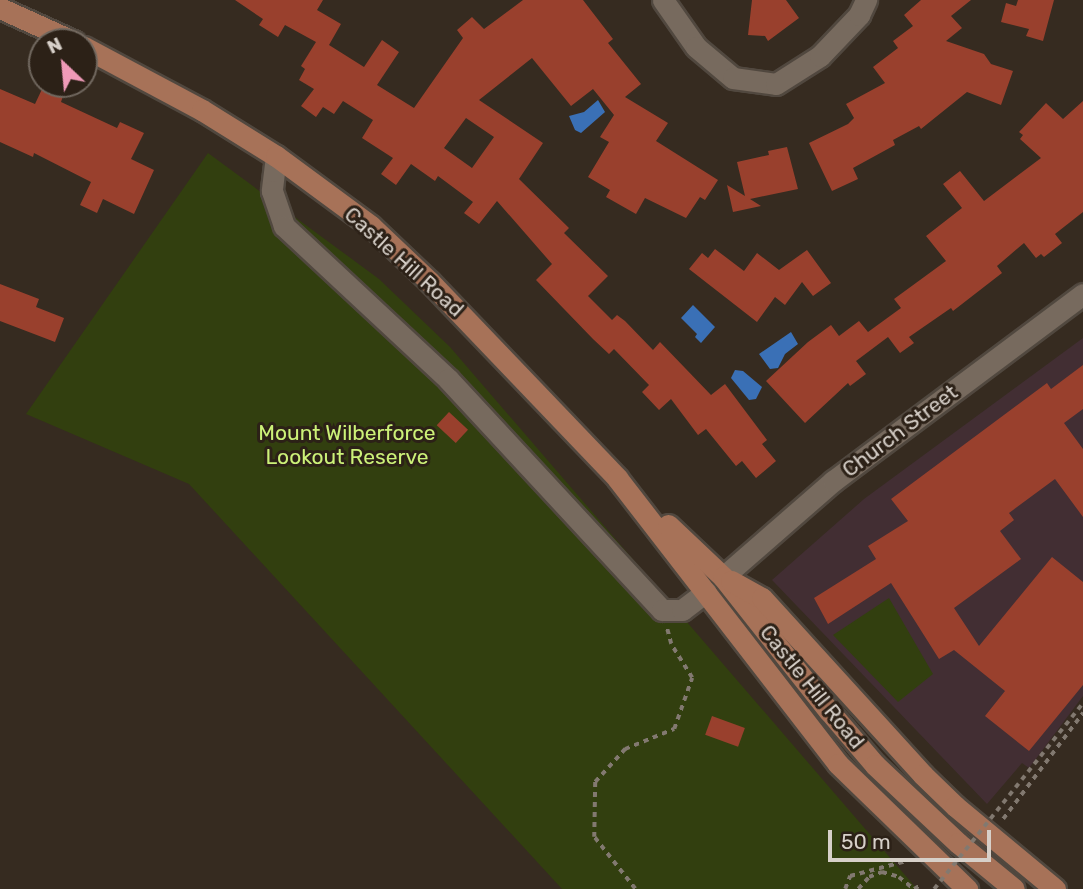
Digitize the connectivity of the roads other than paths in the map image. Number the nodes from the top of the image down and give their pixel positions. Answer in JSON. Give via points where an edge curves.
{"nodes":[{"id":1,"x":663,"y":0,"type":"edge"},
{"id":2,"x":866,"y":0,"type":"edge"},
{"id":3,"x":0,"y":8,"type":"edge"},
{"id":4,"x":44,"y":28,"type":"edge"},
{"id":5,"x":98,"y":54,"type":"edge"},
{"id":6,"x":275,"y":156,"type":"junction"},
{"id":7,"x":1083,"y":294,"type":"edge"},
{"id":8,"x":617,"y":478,"type":"junction"},
{"id":9,"x":723,"y":577,"type":"junction"},
{"id":10,"x":706,"y":592,"type":"junction"},
{"id":11,"x":967,"y":889,"type":"edge"},
{"id":12,"x":1014,"y":889,"type":"edge"},
{"id":13,"x":1055,"y":889,"type":"edge"}],
"edges":[{"from":1,"to":2,"type":"street","via":[[696,47],[733,78],[776,84],[820,56],[859,15]]},
{"from":3,"to":4,"type":"main road"},
{"from":5,"to":6,"type":"main road","name":"Castle Hill Road","via":[[202,110]]},
{"from":6,"to":8,"type":"main road","name":"Castle Hill Road","via":[[371,226]]},
{"from":6,"to":10,"type":"street","via":[[272,191],[284,226],[448,379],[662,610],[682,610]]},
{"from":7,"to":9,"type":"street","name":"Church Street","via":[[833,481]]},
{"from":8,"to":9,"type":"main road","name":"Castle Hill Road"},
{"from":8,"to":10,"type":"main road","name":"Castle Hill Road"},
{"from":9,"to":10,"type":"main road"},
{"from":9,"to":12,"type":"main road","name":"Castle Hill Road","via":[[875,765]]},
{"from":9,"to":13,"type":"main road","via":[[762,598],[923,775]]},
{"from":10,"to":11,"type":"main road","name":"Castle Hill Road","via":[[838,764]]}]}
